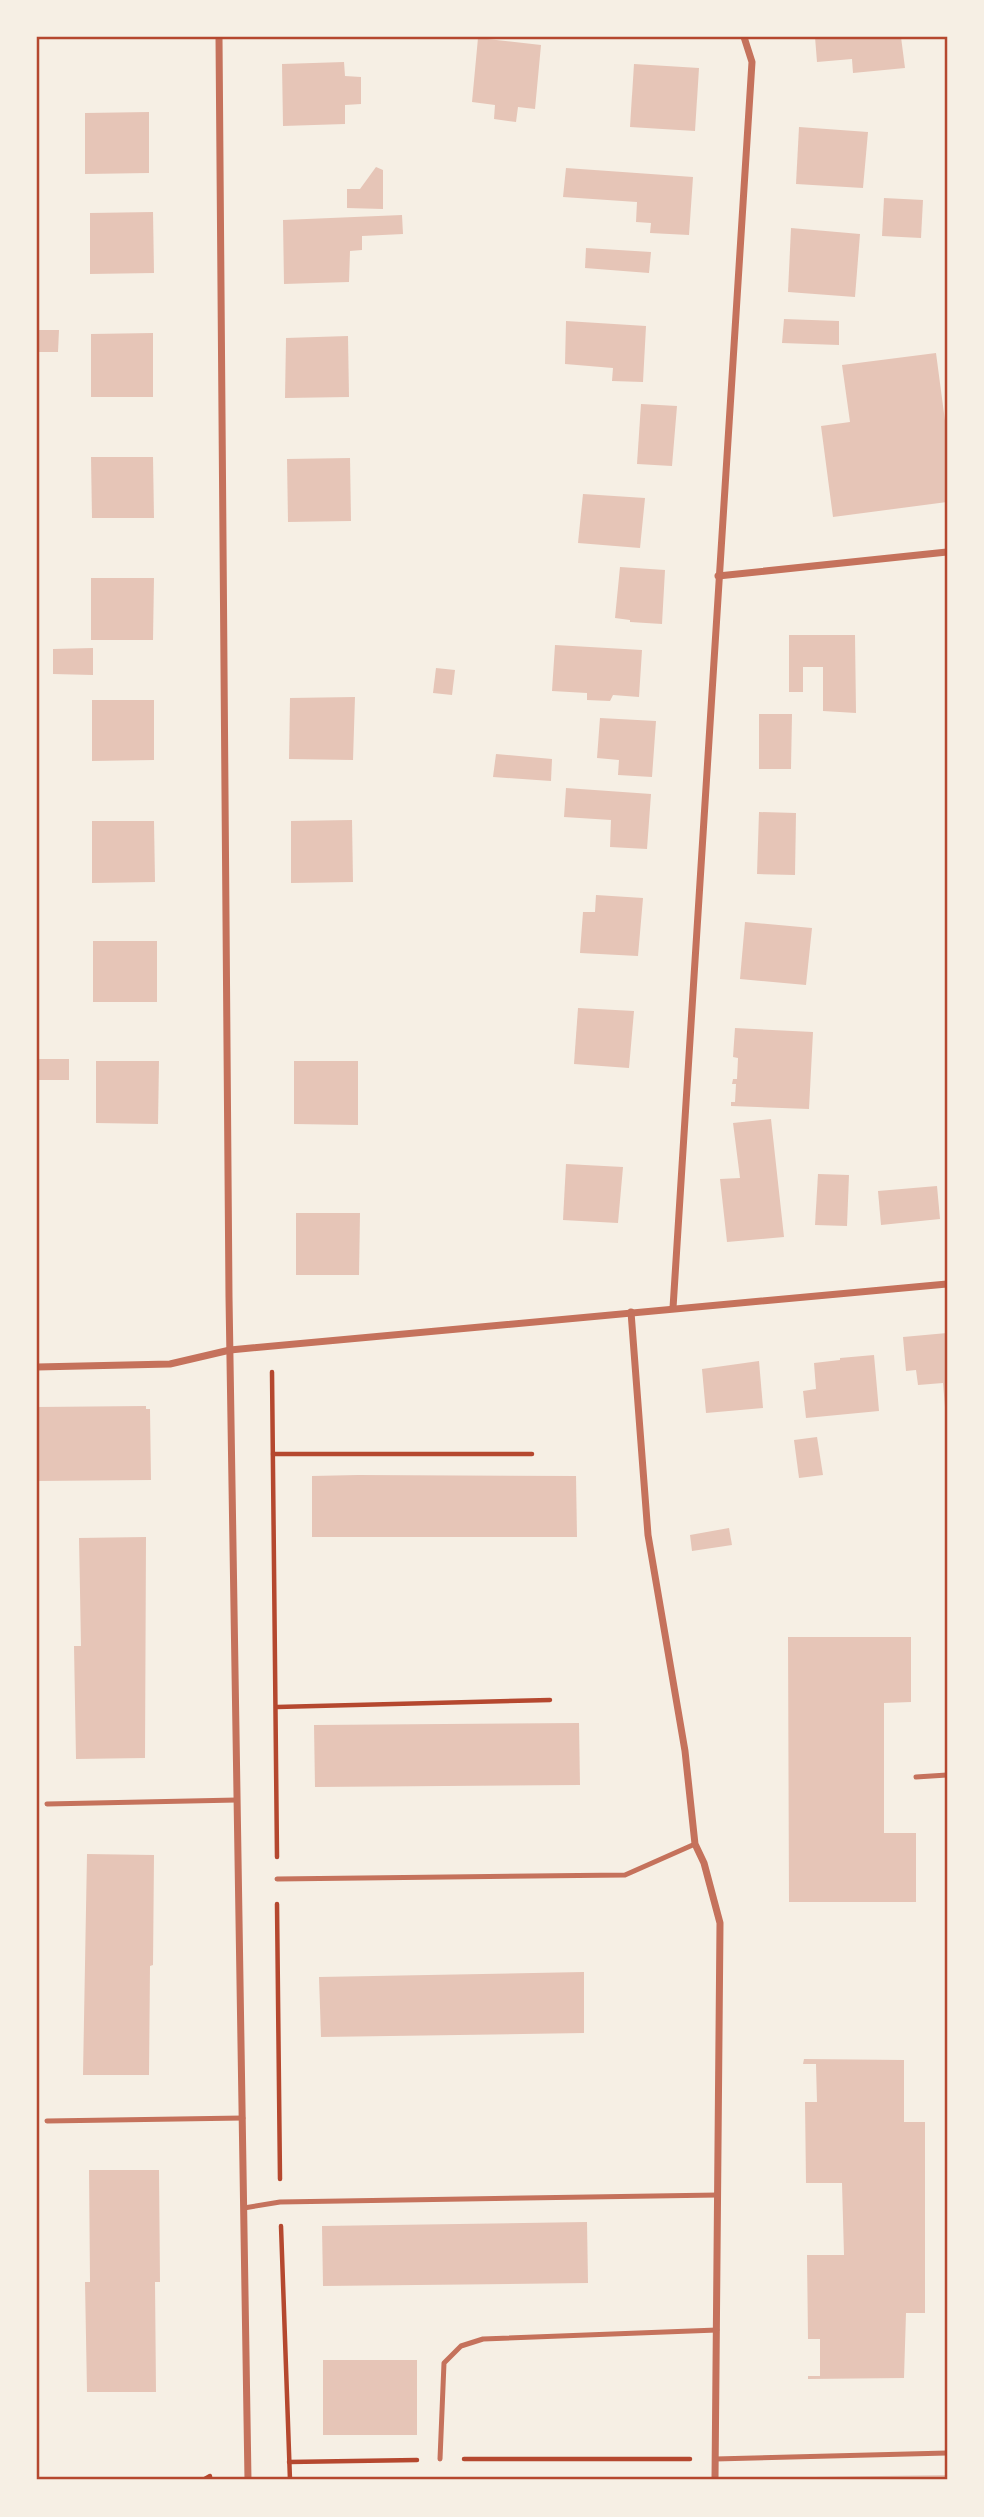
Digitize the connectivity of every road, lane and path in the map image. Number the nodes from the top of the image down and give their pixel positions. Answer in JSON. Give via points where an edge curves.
{"nodes":[{"id":1,"x":219,"y":37,"type":"edge"},
{"id":2,"x":744,"y":37,"type":"edge"},
{"id":3,"x":947,"y":552,"type":"edge"},
{"id":4,"x":718,"y":576,"type":"junction"},
{"id":5,"x":947,"y":1284,"type":"edge"},
{"id":6,"x":673,"y":1308,"type":"junction"},
{"id":7,"x":631,"y":1312,"type":"junction"},
{"id":8,"x":272,"y":1347,"type":"junction"},
{"id":9,"x":230,"y":1350,"type":"junction"},
{"id":10,"x":37,"y":1367,"type":"edge"},
{"id":11,"x":273,"y":1454,"type":"junction"},
{"id":12,"x":532,"y":1454,"type":"dead end"},
{"id":13,"x":550,"y":1700,"type":"dead end"},
{"id":14,"x":277,"y":1707,"type":"junction"},
{"id":15,"x":947,"y":1775,"type":"edge"},
{"id":16,"x":916,"y":1777,"type":"dead end"},
{"id":17,"x":237,"y":1800,"type":"junction"},
{"id":18,"x":47,"y":1804,"type":"dead end"},
{"id":19,"x":695,"y":1844,"type":"junction"},
{"id":20,"x":277,"y":1879,"type":"junction"},
{"id":21,"x":243,"y":2118,"type":"junction"},
{"id":22,"x":47,"y":2121,"type":"dead end"},
{"id":23,"x":718,"y":2195,"type":"junction"},
{"id":24,"x":280,"y":2202,"type":"junction"},
{"id":25,"x":244,"y":2208,"type":"junction"},
{"id":26,"x":716,"y":2330,"type":"junction"},
{"id":27,"x":947,"y":2453,"type":"edge"},
{"id":28,"x":440,"y":2459,"type":"junction"},
{"id":29,"x":715,"y":2459,"type":"junction"},
{"id":30,"x":289,"y":2462,"type":"junction"},
{"id":31,"x":210,"y":2476,"type":"dead end"},
{"id":32,"x":203,"y":2480,"type":"edge"},
{"id":33,"x":248,"y":2480,"type":"edge"},
{"id":34,"x":289,"y":2480,"type":"edge"},
{"id":35,"x":715,"y":2480,"type":"edge"}],
"edges":[{"from":1,"to":9,"type":"street"},
{"from":2,"to":4,"type":"street","via":[[752,62]]},
{"from":3,"to":4,"type":"street"},
{"from":4,"to":6,"type":"street"},
{"from":5,"to":6,"type":"street"},
{"from":6,"to":7,"type":"street"},
{"from":7,"to":8,"type":"street"},
{"from":7,"to":19,"type":"street","via":[[648,1535],[685,1751]]},
{"from":8,"to":9,"type":"street"},
{"from":8,"to":11,"type":"path"},
{"from":9,"to":10,"type":"street","via":[[170,1364]]},
{"from":9,"to":17,"type":"street"},
{"from":11,"to":12,"type":"path"},
{"from":11,"to":14,"type":"path"},
{"from":13,"to":14,"type":"path"},
{"from":14,"to":20,"type":"path"},
{"from":15,"to":16,"type":"lane"},
{"from":17,"to":18,"type":"lane"},
{"from":17,"to":21,"type":"street"},
{"from":19,"to":20,"type":"lane","via":[[625,1875]]},
{"from":19,"to":23,"type":"street","via":[[720,1923]]},
{"from":20,"to":24,"type":"path"},
{"from":21,"to":22,"type":"lane"},
{"from":21,"to":25,"type":"street"},
{"from":23,"to":24,"type":"lane"},
{"from":23,"to":26,"type":"street"},
{"from":24,"to":25,"type":"lane"},
{"from":24,"to":30,"type":"path"},
{"from":25,"to":33,"type":"street"},
{"from":26,"to":28,"type":"lane","via":[[483,2339],[461,2346],[444,2363]]},
{"from":26,"to":29,"type":"street"},
{"from":27,"to":29,"type":"lane"},
{"from":28,"to":29,"type":"path"},
{"from":28,"to":30,"type":"path"},
{"from":29,"to":35,"type":"street"},
{"from":30,"to":34,"type":"path"},
{"from":31,"to":32,"type":"path"}]}
